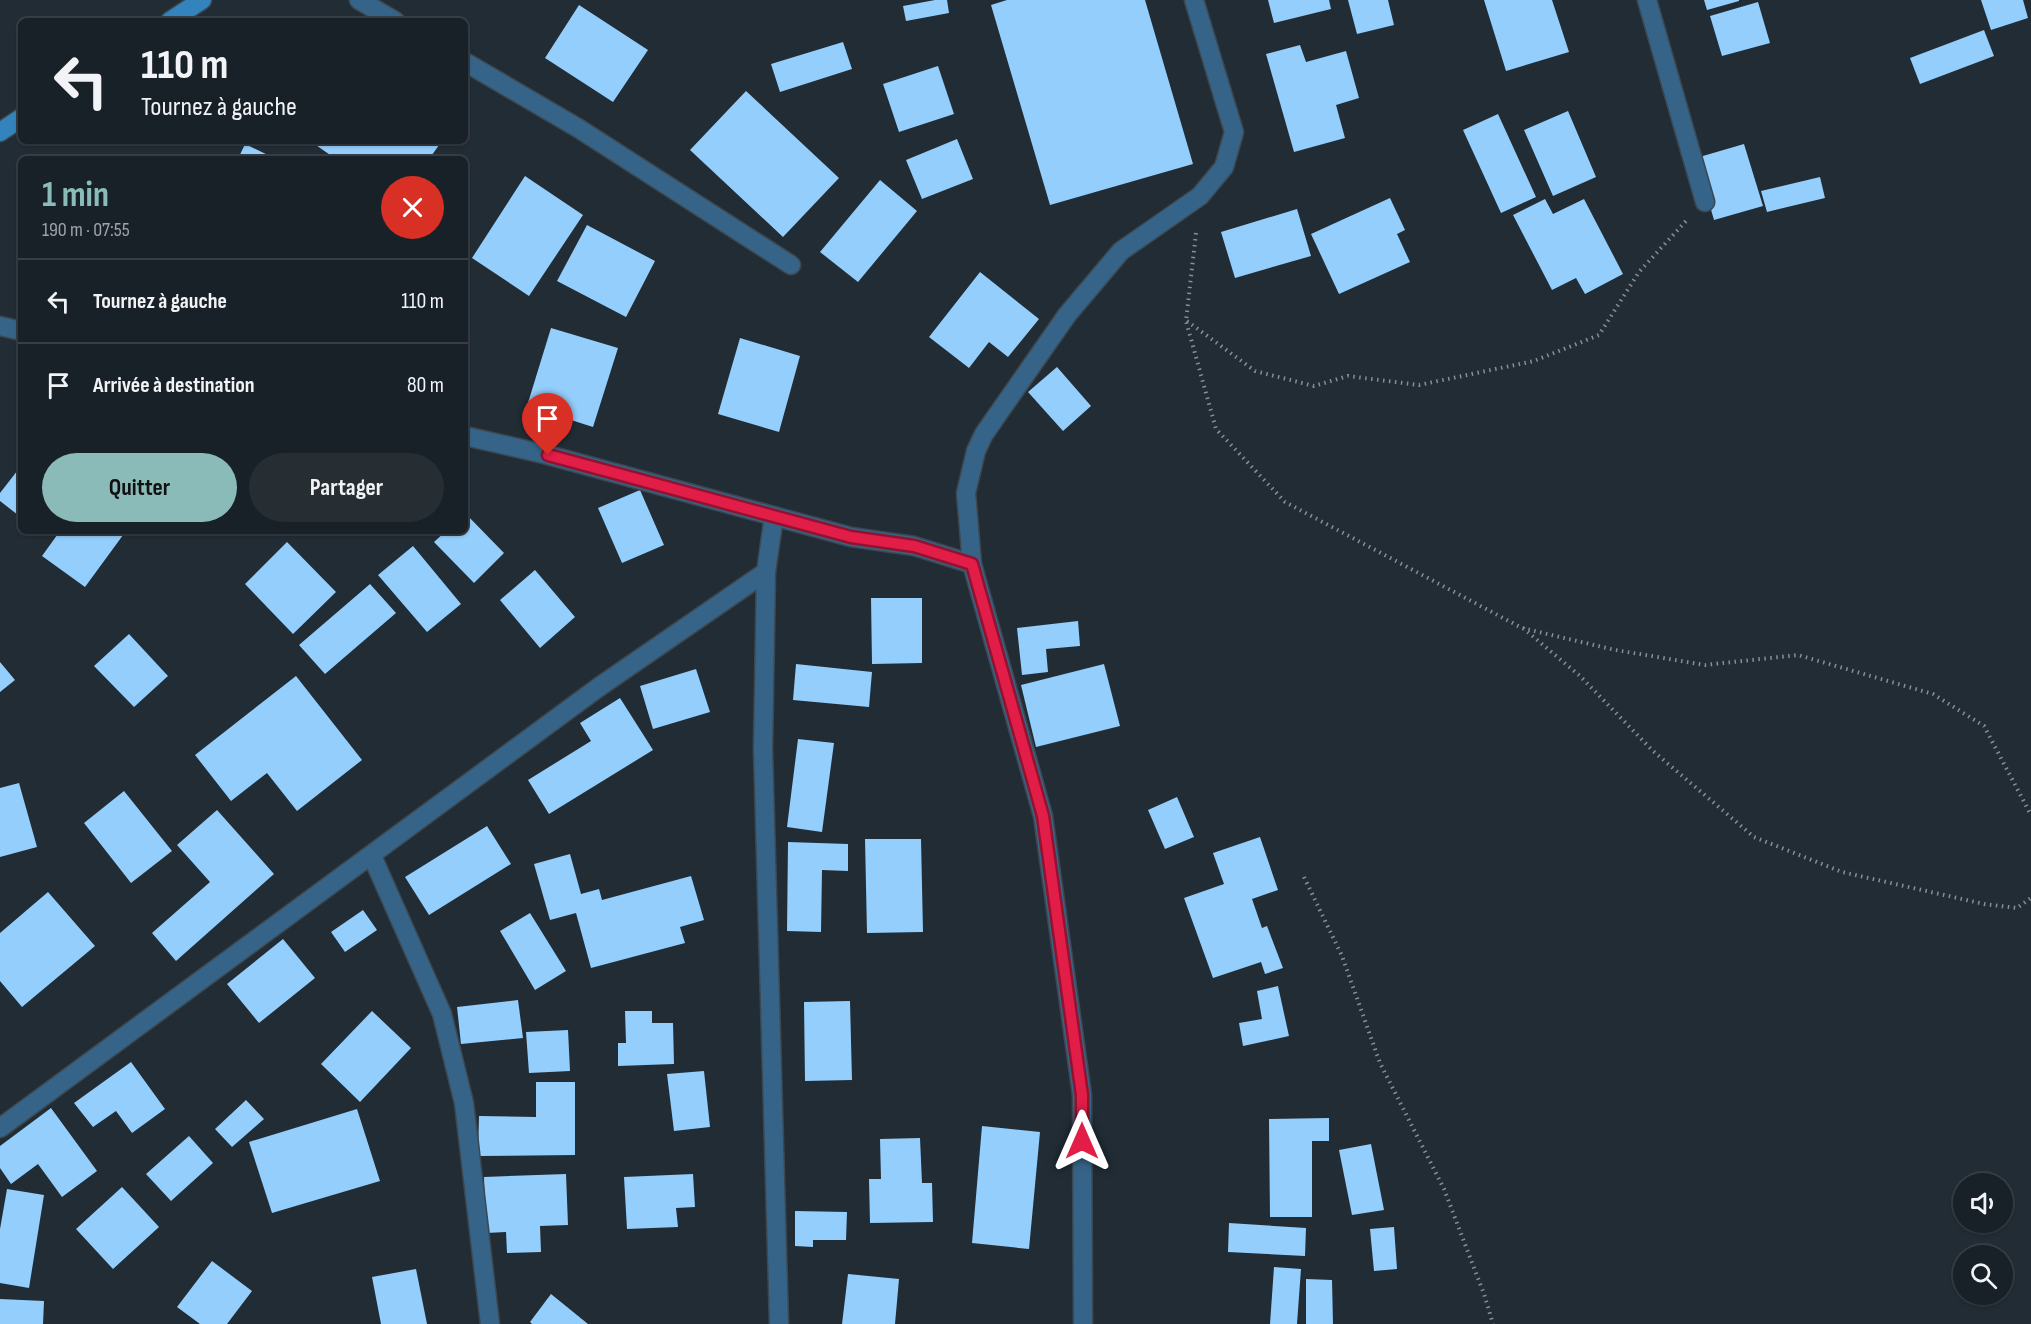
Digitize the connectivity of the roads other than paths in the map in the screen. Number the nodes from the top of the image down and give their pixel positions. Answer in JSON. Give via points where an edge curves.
{"nodes":[{"id":1,"x":202,"y":0,"type":"edge"},
{"id":2,"x":359,"y":0,"type":"edge"},
{"id":3,"x":1194,"y":0,"type":"edge"},
{"id":4,"x":1647,"y":0,"type":"edge"},
{"id":5,"x":175,"y":18,"type":"edge"},
{"id":6,"x":390,"y":18,"type":"edge"},
{"id":7,"x":468,"y":64,"type":"edge"},
{"id":8,"x":18,"y":120,"type":"edge"},
{"id":9,"x":0,"y":132,"type":"edge"},
{"id":10,"x":1705,"y":201,"type":"road end"},
{"id":11,"x":791,"y":265,"type":"dead end"},
{"id":12,"x":0,"y":326,"type":"edge"},
{"id":13,"x":18,"y":330,"type":"edge"},
{"id":14,"x":468,"y":437,"type":"edge"},
{"id":15,"x":774,"y":516,"type":"junction"},
{"id":16,"x":972,"y":564,"type":"junction"},
{"id":17,"x":765,"y":572,"type":"junction"},
{"id":18,"x":372,"y":856,"type":"junction"},
{"id":19,"x":0,"y":1128,"type":"edge"},
{"id":20,"x":490,"y":1324,"type":"edge"},
{"id":21,"x":779,"y":1324,"type":"edge"},
{"id":22,"x":1083,"y":1324,"type":"edge"}],
"edges":[{"from":1,"to":5,"type":"main road"},
{"from":2,"to":6,"type":"street"},
{"from":3,"to":16,"type":"street","via":[[1234,132],[1224,168],[1200,196],[1121,251],[1067,315],[984,434],[966,493]]},
{"from":4,"to":10,"type":"street"},
{"from":7,"to":11,"type":"street","via":[[578,128]]},
{"from":8,"to":9,"type":"main road"},
{"from":12,"to":13,"type":"street"},
{"from":14,"to":15,"type":"street"},
{"from":15,"to":16,"type":"street","via":[[851,537],[914,546]]},
{"from":15,"to":17,"type":"street"},
{"from":16,"to":22,"type":"street","via":[[1043,816],[1082,1095]]},
{"from":17,"to":18,"type":"street","via":[[599,687]]},
{"from":17,"to":21,"type":"street","via":[[764,749]]},
{"from":18,"to":19,"type":"street"},
{"from":18,"to":20,"type":"street","via":[[442,1014],[464,1102]]}]}
